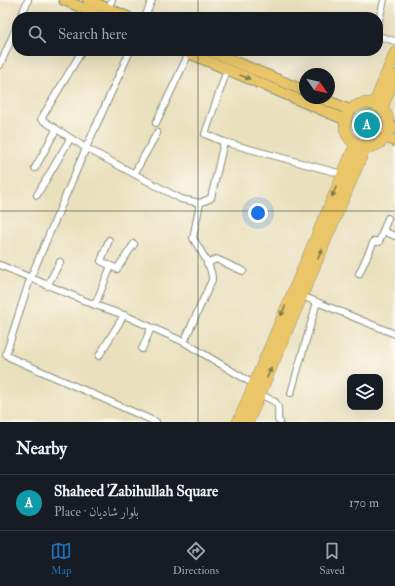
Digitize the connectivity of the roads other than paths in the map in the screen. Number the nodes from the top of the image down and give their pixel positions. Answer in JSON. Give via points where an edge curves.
{"nodes":[{"id":1,"x":28,"y":0,"type":"edge"},
{"id":2,"x":64,"y":0,"type":"edge"},
{"id":3,"x":88,"y":0,"type":"edge"},
{"id":4,"x":152,"y":0,"type":"edge"},
{"id":5,"x":384,"y":0,"type":"edge"},
{"id":6,"x":23,"y":12,"type":"edge"},
{"id":7,"x":106,"y":12,"type":"edge"},
{"id":8,"x":147,"y":12,"type":"edge"},
{"id":9,"x":381,"y":12,"type":"edge"},
{"id":10,"x":12,"y":37,"type":"edge"},
{"id":11,"x":383,"y":37,"type":"edge"},
{"id":12,"x":395,"y":41,"type":"edge"},
{"id":13,"x":395,"y":53,"type":"edge"},
{"id":14,"x":79,"y":56,"type":"edge"},
{"id":15,"x":128,"y":56,"type":"edge"},
{"id":16,"x":184,"y":56,"type":"edge"},
{"id":17,"x":195,"y":56,"type":"edge"},
{"id":18,"x":222,"y":56,"type":"edge"},
{"id":19,"x":0,"y":65,"type":"edge"},
{"id":20,"x":227,"y":70,"type":"junction"},
{"id":21,"x":395,"y":76,"type":"edge"},
{"id":22,"x":299,"y":88,"type":"edge"},
{"id":23,"x":331,"y":104,"type":"edge"},
{"id":24,"x":378,"y":106,"type":"junction"},
{"id":25,"x":348,"y":115,"type":"junction"},
{"id":26,"x":156,"y":123,"type":"dead end"},
{"id":27,"x":392,"y":127,"type":"edge"},
{"id":28,"x":56,"y":130,"type":"junction"},
{"id":29,"x":157,"y":133,"type":"dead end"},
{"id":30,"x":70,"y":139,"type":"junction"},
{"id":31,"x":390,"y":139,"type":"edge"},
{"id":32,"x":224,"y":142,"type":"junction"},
{"id":33,"x":361,"y":145,"type":"junction"},
{"id":34,"x":86,"y":148,"type":"junction"},
{"id":35,"x":35,"y":168,"type":"dead end"},
{"id":36,"x":134,"y":174,"type":"junction"},
{"id":37,"x":342,"y":174,"type":"junction"},
{"id":38,"x":37,"y":195,"type":"dead end"},
{"id":39,"x":200,"y":202,"type":"junction"},
{"id":40,"x":388,"y":218,"type":"dead end"},
{"id":41,"x":383,"y":231,"type":"junction"},
{"id":42,"x":395,"y":236,"type":"edge"},
{"id":43,"x":109,"y":240,"type":"dead end"},
{"id":44,"x":134,"y":244,"type":"dead end"},
{"id":45,"x":60,"y":262,"type":"dead end"},
{"id":46,"x":207,"y":264,"type":"junction"},
{"id":47,"x":0,"y":266,"type":"edge"},
{"id":48,"x":111,"y":266,"type":"junction"},
{"id":49,"x":243,"y":271,"type":"dead end"},
{"id":50,"x":358,"y":274,"type":"dead end"},
{"id":51,"x":30,"y":279,"type":"junction"},
{"id":52,"x":47,"y":286,"type":"junction"},
{"id":53,"x":302,"y":296,"type":"junction"},
{"id":54,"x":317,"y":302,"type":"junction"},
{"id":55,"x":94,"y":305,"type":"junction"},
{"id":56,"x":124,"y":315,"type":"junction"},
{"id":57,"x":151,"y":328,"type":"junction"},
{"id":58,"x":395,"y":334,"type":"edge"},
{"id":59,"x":184,"y":342,"type":"junction"},
{"id":60,"x":142,"y":348,"type":"dead end"},
{"id":61,"x":99,"y":356,"type":"dead end"},
{"id":62,"x":254,"y":384,"type":"junction"},
{"id":63,"x":291,"y":393,"type":"dead end"},
{"id":64,"x":260,"y":394,"type":"junction"},
{"id":65,"x":155,"y":422,"type":"edge"},
{"id":66,"x":238,"y":422,"type":"edge"},
{"id":67,"x":248,"y":422,"type":"edge"},
{"id":68,"x":280,"y":422,"type":"edge"}],
"edges":[{"from":1,"to":6,"type":"street"},
{"from":2,"to":7,"type":"main road"},
{"from":3,"to":7,"type":"main road"},
{"from":4,"to":8,"type":"street"},
{"from":5,"to":9,"type":"street"},
{"from":10,"to":19,"type":"street"},
{"from":11,"to":12,"type":"street"},
{"from":13,"to":24,"type":"highway"},
{"from":14,"to":28,"type":"street","via":[[41,119]]},
{"from":15,"to":34,"type":"street"},
{"from":16,"to":26,"type":"street"},
{"from":17,"to":20,"type":"main road"},
{"from":18,"to":22,"type":"main road"},
{"from":20,"to":25,"type":"main road","one_way":true},
{"from":20,"to":32,"type":"street","via":[[205,134]]},
{"from":21,"to":24,"type":"highway"},
{"from":23,"to":25,"type":"main road"},
{"from":24,"to":25,"type":"highway","via":[[361,103]]},
{"from":24,"to":27,"type":"highway"},
{"from":25,"to":33,"type":"highway","via":[[347,134]]},
{"from":27,"to":31,"type":"highway"},
{"from":28,"to":30,"type":"street"},
{"from":28,"to":35,"type":"street"},
{"from":29,"to":36,"type":"street"},
{"from":30,"to":34,"type":"street"},
{"from":30,"to":38,"type":"street"},
{"from":31,"to":33,"type":"highway"},
{"from":32,"to":37,"type":"street"},
{"from":32,"to":39,"type":"street","via":[[212,196],[209,200]]},
{"from":33,"to":37,"type":"highway"},
{"from":53,"to":33,"type":"highway","one_way":true},
{"from":34,"to":36,"type":"street"},
{"from":34,"to":51,"type":"street"},
{"from":36,"to":39,"type":"street","via":[[181,199]]},
{"from":37,"to":62,"type":"highway","one_way":true},
{"from":39,"to":46,"type":"street","via":[[193,238]]},
{"from":40,"to":41,"type":"street"},
{"from":41,"to":42,"type":"street"},
{"from":41,"to":50,"type":"street","via":[[379,242],[374,241],[372,244]]},
{"from":43,"to":48,"type":"street","via":[[101,261]]},
{"from":44,"to":48,"type":"street","via":[[117,269]]},
{"from":45,"to":52,"type":"street"},
{"from":46,"to":49,"type":"street","via":[[216,259]]},
{"from":46,"to":59,"type":"street","via":[[213,276],[212,280]]},
{"from":47,"to":51,"type":"street"},
{"from":48,"to":55,"type":"street"},
{"from":51,"to":52,"type":"street"},
{"from":51,"to":65,"type":"street","via":[[6,354]]},
{"from":52,"to":55,"type":"street"},
{"from":53,"to":54,"type":"street"},
{"from":64,"to":53,"type":"highway","one_way":true},
{"from":54,"to":58,"type":"street"},
{"from":54,"to":63,"type":"street"},
{"from":55,"to":56,"type":"street"},
{"from":56,"to":57,"type":"street"},
{"from":56,"to":61,"type":"street"},
{"from":57,"to":59,"type":"street"},
{"from":57,"to":60,"type":"street"},
{"from":59,"to":62,"type":"street"},
{"from":62,"to":64,"type":"street"},
{"from":62,"to":66,"type":"highway"},
{"from":64,"to":67,"type":"highway"},
{"from":64,"to":68,"type":"street","via":[[275,400],[279,408]]}]}
